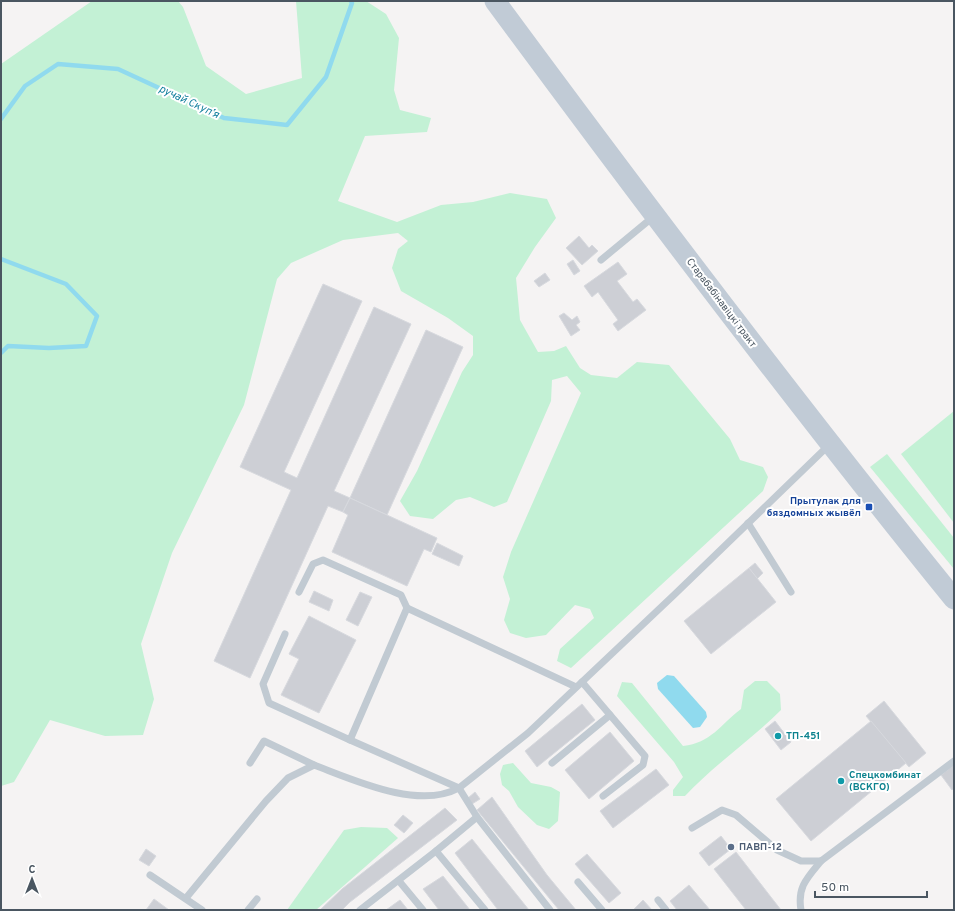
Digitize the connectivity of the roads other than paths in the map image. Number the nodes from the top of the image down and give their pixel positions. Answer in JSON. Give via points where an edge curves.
{"nodes":[{"id":1,"x":495,"y":1,"type":"edge"},
{"id":2,"x":655,"y":215,"type":"junction"},
{"id":3,"x":601,"y":260,"type":"dead end"},
{"id":4,"x":829,"y":444,"type":"junction"},
{"id":5,"x":748,"y":523,"type":"junction"},
{"id":6,"x":299,"y":592,"type":"dead end"},
{"id":7,"x":791,"y":592,"type":"dead end"},
{"id":8,"x":954,"y":599,"type":"edge"},
{"id":9,"x":407,"y":608,"type":"junction"},
{"id":10,"x":285,"y":634,"type":"dead end"},
{"id":11,"x":579,"y":685,"type":"junction"},
{"id":12,"x":610,"y":715,"type":"junction"},
{"id":13,"x":350,"y":740,"type":"junction"},
{"id":14,"x":954,"y":761,"type":"edge"},
{"id":15,"x":250,"y":763,"type":"dead end"},
{"id":16,"x":552,"y":763,"type":"dead end"},
{"id":17,"x":314,"y":765,"type":"junction"},
{"id":18,"x":458,"y":788,"type":"junction"},
{"id":19,"x":603,"y":796,"type":"dead end"},
{"id":20,"x":477,"y":817,"type":"junction"},
{"id":21,"x":692,"y":828,"type":"dead end"},
{"id":22,"x":436,"y":851,"type":"junction"},
{"id":23,"x":821,"y":861,"type":"junction"},
{"id":24,"x":150,"y":874,"type":"dead end"},
{"id":25,"x":399,"y":881,"type":"junction"},
{"id":26,"x":578,"y":882,"type":"dead end"},
{"id":27,"x":186,"y":898,"type":"junction"},
{"id":28,"x":257,"y":899,"type":"dead end"},
{"id":29,"x":658,"y":900,"type":"dead end"},
{"id":30,"x":202,"y":910,"type":"edge"},
{"id":31,"x":248,"y":910,"type":"edge"},
{"id":32,"x":360,"y":910,"type":"edge"},
{"id":33,"x":423,"y":910,"type":"edge"},
{"id":34,"x":485,"y":910,"type":"edge"},
{"id":35,"x":550,"y":910,"type":"edge"},
{"id":36,"x":602,"y":910,"type":"edge"},
{"id":37,"x":666,"y":910,"type":"edge"},
{"id":38,"x":800,"y":910,"type":"edge"}],
"edges":[{"from":1,"to":2,"type":"street","name":"Старабабінавіцкі тракт"},
{"from":2,"to":3,"type":"lane"},
{"from":2,"to":4,"type":"street","name":"Старабабінавіцкі тракт"},
{"from":4,"to":5,"type":"lane"},
{"from":4,"to":8,"type":"street","name":"Старабабінавіцкі тракт"},
{"from":5,"to":7,"type":"lane"},
{"from":5,"to":11,"type":"lane"},
{"from":6,"to":9,"type":"lane","via":[[313,564],[323,560],[401,595]]},
{"from":9,"to":11,"type":"lane"},
{"from":9,"to":13,"type":"lane"},
{"from":10,"to":13,"type":"lane","via":[[263,684],[269,703]]},
{"from":11,"to":12,"type":"lane"},
{"from":11,"to":18,"type":"lane","via":[[528,733]]},
{"from":12,"to":16,"type":"lane"},
{"from":12,"to":19,"type":"lane","via":[[645,756],[643,765]]},
{"from":13,"to":18,"type":"lane"},
{"from":14,"to":23,"type":"lane"},
{"from":15,"to":17,"type":"lane","via":[[264,741]]},
{"from":17,"to":18,"type":"lane","via":[[356,782],[412,796],[447,795]]},
{"from":17,"to":27,"type":"lane","via":[[288,778]]},
{"from":18,"to":20,"type":"lane"},
{"from":20,"to":22,"type":"lane"},
{"from":20,"to":35,"type":"lane"},
{"from":21,"to":23,"type":"lane","via":[[722,810],[736,815],[777,850],[801,861]]},
{"from":22,"to":25,"type":"lane"},
{"from":22,"to":34,"type":"lane"},
{"from":23,"to":38,"type":"lane","via":[[803,882],[798,898]]},
{"from":24,"to":27,"type":"lane"},
{"from":25,"to":32,"type":"lane"},
{"from":25,"to":33,"type":"lane"},
{"from":26,"to":36,"type":"lane"},
{"from":27,"to":30,"type":"lane"},
{"from":28,"to":31,"type":"lane"},
{"from":29,"to":37,"type":"lane"}]}
